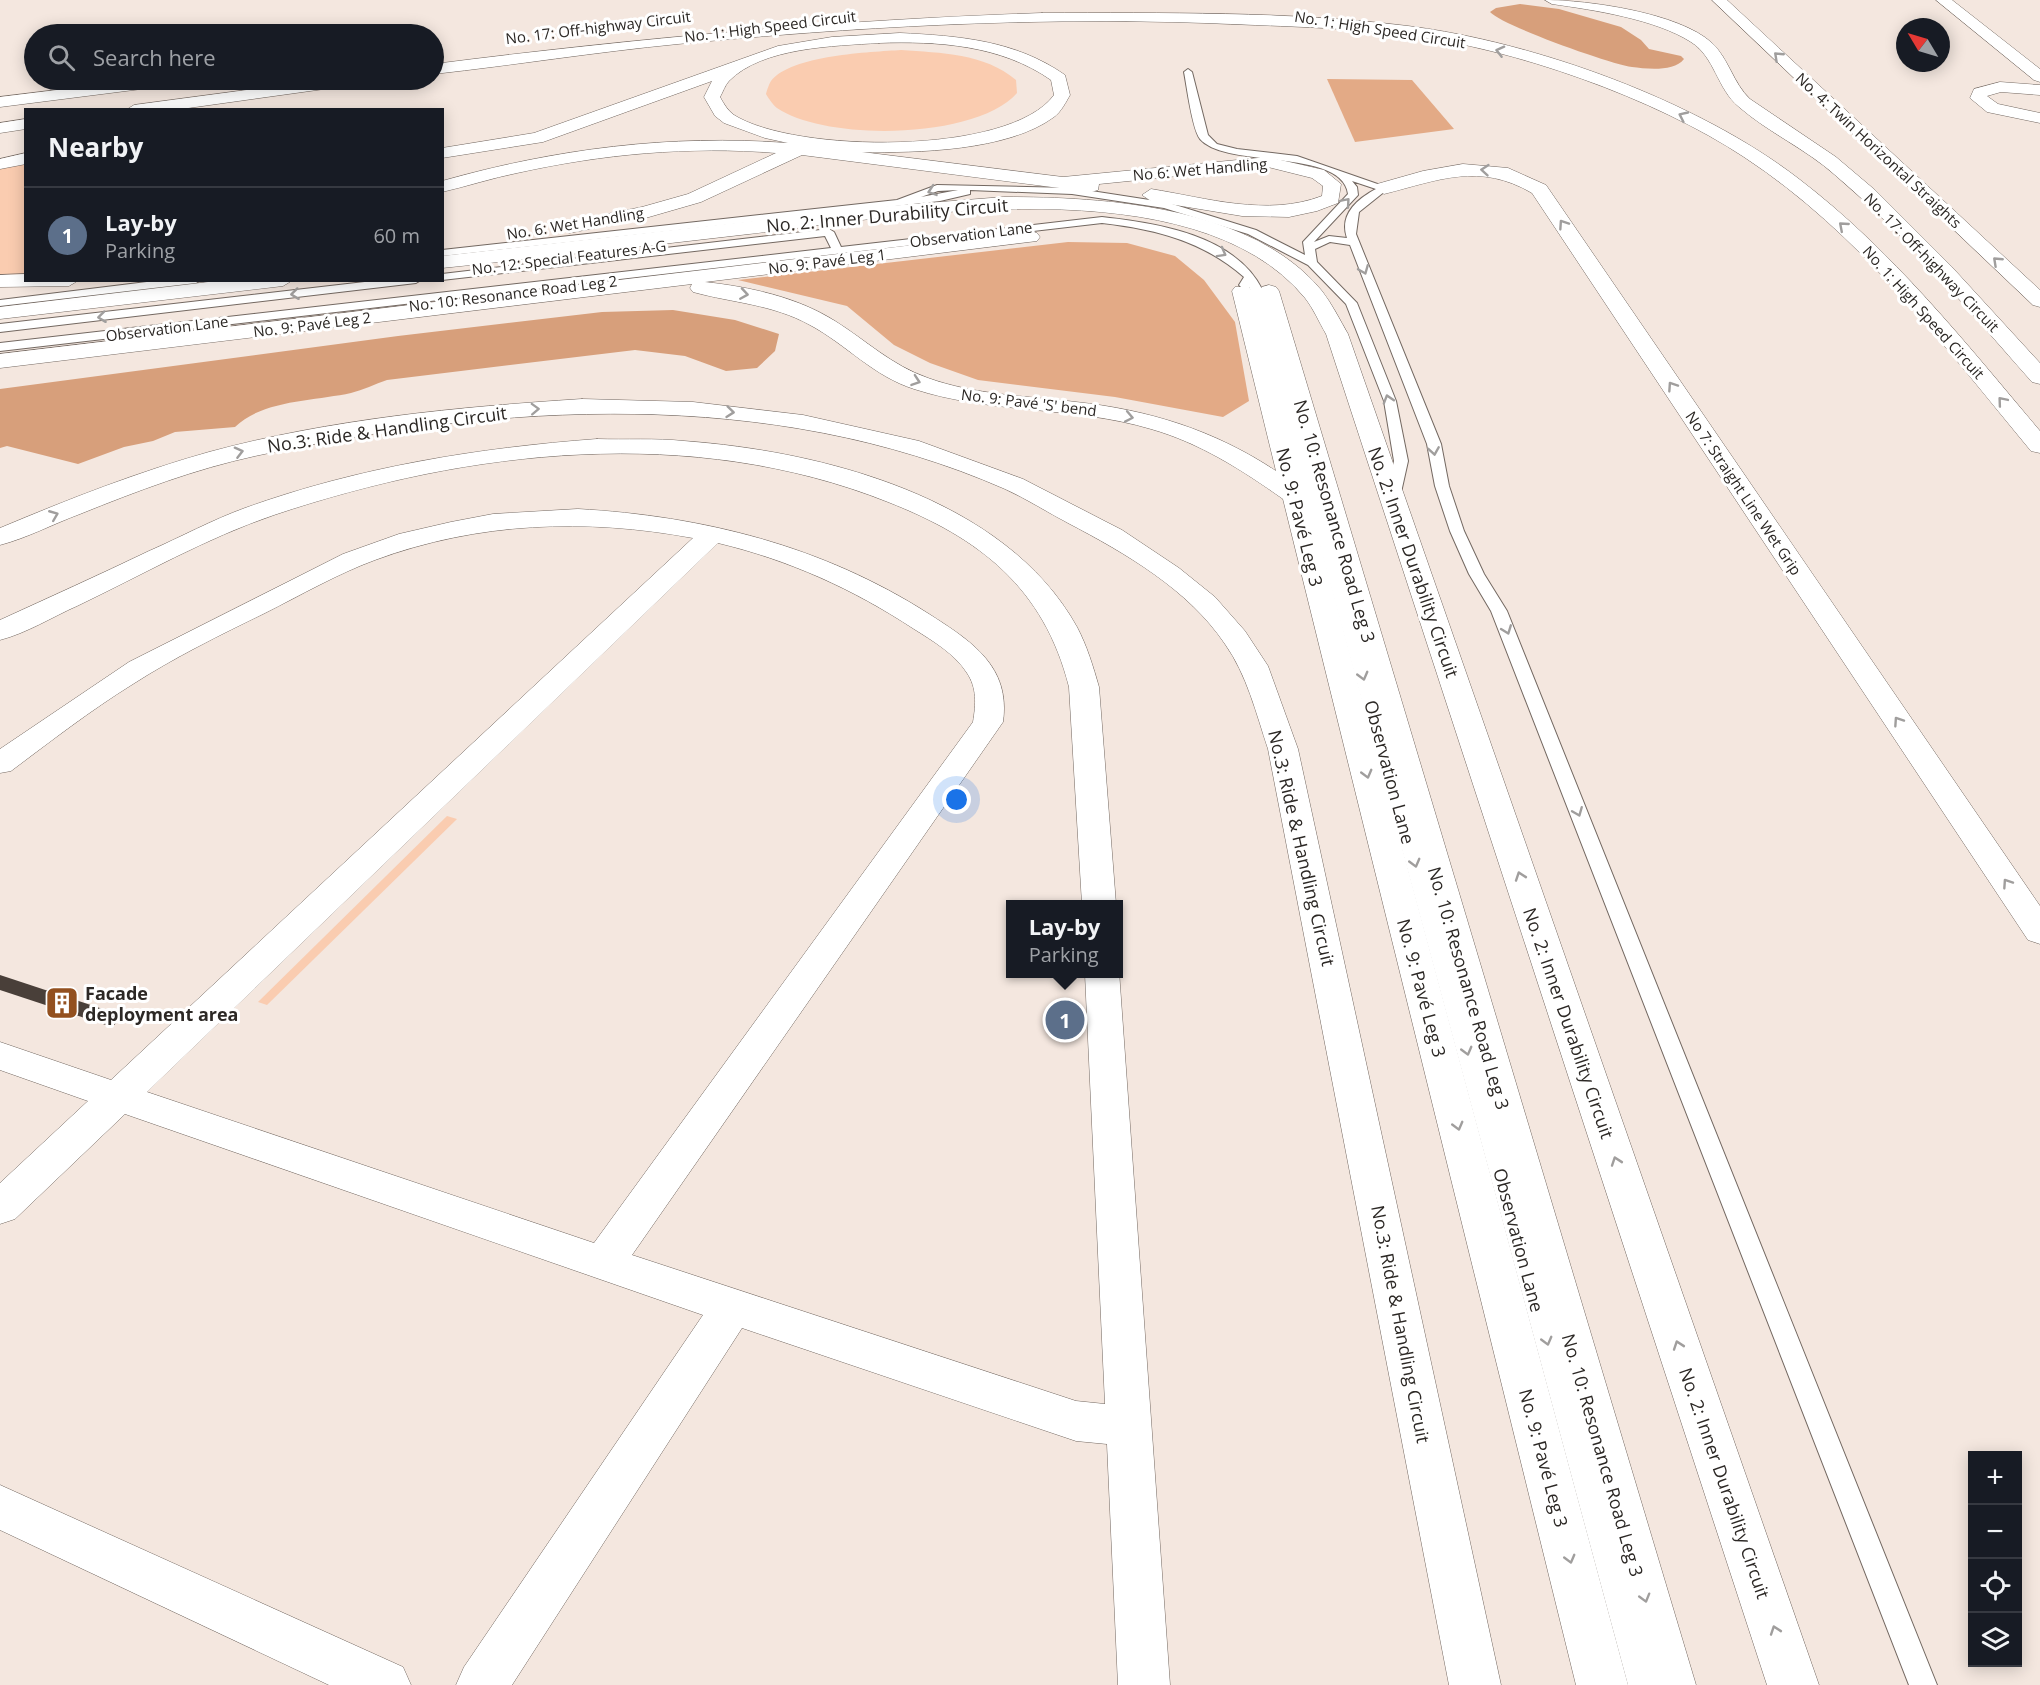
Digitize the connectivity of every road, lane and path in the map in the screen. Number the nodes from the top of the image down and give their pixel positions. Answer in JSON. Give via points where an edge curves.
{"nodes":[{"id":1,"x":1552,"y":0,"type":"edge"},
{"id":2,"x":1719,"y":0,"type":"edge"},
{"id":3,"x":1943,"y":0,"type":"edge"},
{"id":4,"x":749,"y":62,"type":"junction"},
{"id":5,"x":444,"y":68,"type":"edge"},
{"id":6,"x":1188,"y":72,"type":"dead end"},
{"id":7,"x":2040,"y":77,"type":"edge"},
{"id":8,"x":94,"y":90,"type":"edge"},
{"id":9,"x":280,"y":90,"type":"edge"},
{"id":10,"x":2040,"y":90,"type":"edge"},
{"id":11,"x":0,"y":102,"type":"edge"},
{"id":12,"x":149,"y":108,"type":"edge"},
{"id":13,"x":2040,"y":118,"type":"edge"},
{"id":14,"x":24,"y":124,"type":"edge"},
{"id":15,"x":0,"y":128,"type":"edge"},
{"id":16,"x":859,"y":148,"type":"junction"},
{"id":17,"x":805,"y":151,"type":"junction"},
{"id":18,"x":444,"y":153,"type":"edge"},
{"id":19,"x":1231,"y":157,"type":"junction"},
{"id":20,"x":24,"y":158,"type":"edge"},
{"id":21,"x":0,"y":164,"type":"edge"},
{"id":22,"x":1341,"y":174,"type":"junction"},
{"id":23,"x":1064,"y":182,"type":"junction"},
{"id":24,"x":444,"y":186,"type":"edge"},
{"id":25,"x":1384,"y":188,"type":"junction"},
{"id":26,"x":1028,"y":235,"type":"junction"},
{"id":27,"x":1186,"y":239,"type":"junction"},
{"id":28,"x":444,"y":241,"type":"edge"},
{"id":29,"x":1353,"y":242,"type":"junction"},
{"id":30,"x":1309,"y":248,"type":"junction"},
{"id":31,"x":837,"y":250,"type":"junction"},
{"id":32,"x":819,"y":252,"type":"junction"},
{"id":33,"x":444,"y":253,"type":"edge"},
{"id":34,"x":444,"y":262,"type":"edge"},
{"id":35,"x":1312,"y":263,"type":"junction"},
{"id":36,"x":444,"y":278,"type":"edge"},
{"id":37,"x":0,"y":281,"type":"edge"},
{"id":38,"x":24,"y":281,"type":"edge"},
{"id":39,"x":51,"y":282,"type":"edge"},
{"id":40,"x":179,"y":282,"type":"edge"},
{"id":41,"x":266,"y":282,"type":"edge"},
{"id":42,"x":399,"y":282,"type":"edge"},
{"id":43,"x":623,"y":286,"type":"junction"},
{"id":44,"x":1253,"y":286,"type":"junction"},
{"id":45,"x":0,"y":288,"type":"edge"},
{"id":46,"x":2040,"y":301,"type":"edge"},
{"id":47,"x":0,"y":303,"type":"edge"},
{"id":48,"x":0,"y":313,"type":"edge"},
{"id":49,"x":0,"y":328,"type":"edge"},
{"id":50,"x":0,"y":339,"type":"edge"},
{"id":51,"x":0,"y":347,"type":"edge"},
{"id":52,"x":0,"y":354,"type":"edge"},
{"id":53,"x":0,"y":362,"type":"edge"},
{"id":54,"x":2040,"y":377,"type":"edge"},
{"id":55,"x":2040,"y":446,"type":"edge"},
{"id":56,"x":1295,"y":496,"type":"junction"},
{"id":57,"x":1393,"y":497,"type":"junction"},
{"id":58,"x":712,"y":534,"type":"junction"},
{"id":59,"x":0,"y":537,"type":"edge"},
{"id":60,"x":0,"y":631,"type":"edge"},
{"id":61,"x":1,"y":762,"type":"edge"},
{"id":62,"x":1098,"y":900,"type":"edge"},
{"id":63,"x":2040,"y":932,"type":"edge"},
{"id":64,"x":1103,"y":978,"type":"edge"},
{"id":65,"x":0,"y":1056,"type":"edge"},
{"id":66,"x":117,"y":1096,"type":"junction"},
{"id":67,"x":0,"y":1208,"type":"edge"},
{"id":68,"x":603,"y":1263,"type":"junction"},
{"id":69,"x":732,"y":1307,"type":"junction"},
{"id":70,"x":1128,"y":1426,"type":"junction"},
{"id":71,"x":0,"y":1507,"type":"edge"},
{"id":72,"x":385,"y":1685,"type":"edge"},
{"id":73,"x":482,"y":1685,"type":"edge"},
{"id":74,"x":1144,"y":1685,"type":"edge"},
{"id":75,"x":1475,"y":1685,"type":"edge"},
{"id":76,"x":1602,"y":1685,"type":"edge"},
{"id":77,"x":1642,"y":1685,"type":"edge"},
{"id":78,"x":1670,"y":1685,"type":"edge"},
{"id":79,"x":1793,"y":1685,"type":"edge"},
{"id":80,"x":1923,"y":1685,"type":"edge"}],
"edges":[{"from":1,"to":54,"type":"street","name":"No. 17: Off-highway Circuit","via":[[1606,11],[1696,38],[1720,63],[1730,91],[1810,146],[1873,199]]},
{"from":46,"to":2,"type":"street","name":"No. 4: Twin Horizontal Straights","one_way":true},
{"from":3,"to":7,"type":"street"},
{"from":4,"to":16,"type":"street","via":[[721,78],[712,97],[724,116],[759,133],[804,143]]},
{"from":4,"to":16,"type":"street","via":[[792,48],[844,40],[900,38],[956,41],[1004,50],[1040,63],[1059,78],[1062,95],[1048,112],[1017,128],[972,140],[918,147]]},
{"from":4,"to":18,"type":"street","via":[[549,135],[503,146]]},
{"from":55,"to":5,"type":"street","name":"No. 1: High Speed Circuit","one_way":true,"via":[[1886,267],[1820,206],[1759,159],[1689,119],[1620,89],[1465,42],[1366,24],[1240,9],[1038,4],[843,17]]},
{"from":6,"to":19,"type":"lane","via":[[1203,136]]},
{"from":8,"to":11,"type":"street"},
{"from":9,"to":12,"type":"street"},
{"from":10,"to":13,"type":"street","via":[[1994,87],[1978,98],[1993,108]]},
{"from":14,"to":15,"type":"street"},
{"from":16,"to":17,"type":"street","name":"No. 6: Wet Handling"},
{"from":17,"to":23,"type":"street","name":"No 6: Wet Handling"},
{"from":17,"to":24,"type":"street","name":"No. 6: Wet Handling","via":[[739,146],[626,149],[554,158]]},
{"from":17,"to":28,"type":"street","name":"No. 6: Wet Handling","via":[[785,156],[713,192],[665,208],[552,230]]},
{"from":19,"to":22,"type":"lane","via":[[1294,158]]},
{"from":19,"to":23,"type":"street","name":"No 6: Wet Handling"},
{"from":19,"to":23,"type":"street","name":"No 6: Wet Handling","via":[[1302,168],[1327,178],[1333,193],[1330,199],[1304,209],[1264,212]]},
{"from":20,"to":21,"type":"street"},
{"from":22,"to":25,"type":"lane"},
{"from":30,"to":22,"type":"lane","one_way":true,"via":[[1314,233],[1353,195],[1352,187]]},
{"from":25,"to":29,"type":"lane","via":[[1354,210],[1350,227]]},
{"from":63,"to":25,"type":"street","name":"No 7: Straight Line Wet Grip","one_way":true,"via":[[1539,189],[1515,174],[1467,169]]},
{"from":26,"to":27,"type":"lane","via":[[1113,230]]},
{"from":26,"to":43,"type":"street","name":"No. 9: Pavé Leg 1"},
{"from":26,"to":52,"type":"street","name":"No. 10: Resonance Road Leg 2"},
{"from":27,"to":31,"type":"lane","name":"Observation Lane","via":[[1161,228],[1102,220]]},
{"from":27,"to":44,"type":"lane","name":"Observation Lane","one_way":true,"via":[[1234,259]]},
{"from":29,"to":30,"type":"lane","via":[[1329,239]]},
{"from":29,"to":80,"type":"lane","one_way":true,"via":[[1434,444],[1442,489],[1481,586],[1499,611]]},
{"from":30,"to":35,"type":"lane"},
{"from":31,"to":32,"type":"lane","name":"Observation Lane"},
{"from":31,"to":36,"type":"lane","via":[[829,232]]},
{"from":32,"to":50,"type":"lane","name":"No. 12: Special Features A-G","via":[[787,248],[712,255]]},
{"from":32,"to":51,"type":"lane","name":"Observation Lane"},
{"from":33,"to":35,"type":"lane","via":[[960,195],[966,192],[960,187],[1072,191],[1165,204],[1252,232]]},
{"from":34,"to":57,"type":"street","name":"No. 2: Inner Durability Circuit","via":[[978,204],[1075,205],[1166,218],[1244,242],[1282,264],[1317,295],[1337,334]]},
{"from":57,"to":35,"type":"lane","one_way":true,"via":[[1401,461],[1390,401],[1351,303]]},
{"from":37,"to":38,"type":"street"},
{"from":39,"to":45,"type":"street"},
{"from":40,"to":47,"type":"lane"},
{"from":41,"to":48,"type":"street"},
{"from":42,"to":49,"type":"lane","one_way":true},
{"from":43,"to":53,"type":"street","name":"No. 9: Pavé Leg 2"},
{"from":43,"to":56,"type":"street","name":"No. 9: Pavé 'S' bend","one_way":true,"via":[[712,289],[779,304],[818,320],[866,357],[896,374],[963,395],[1149,420],[1222,447]]},
{"from":44,"to":56,"type":"street","name":"No. 9: Pavé Leg 3"},
{"from":44,"to":77,"type":"lane","name":"Observation Lane","one_way":true},
{"from":44,"to":78,"type":"street","name":"No. 10: Resonance Road Leg 3","one_way":true},
{"from":56,"to":76,"type":"street","name":"No. 9: Pavé Leg 3","one_way":true},
{"from":79,"to":57,"type":"street","name":"No. 2: Inner Durability Circuit","one_way":true},
{"from":58,"to":61,"type":"street","via":[[599,516],[461,527],[407,540],[332,569],[187,640],[122,678]]},
{"from":58,"to":66,"type":"street"},
{"from":58,"to":68,"type":"street","via":[[832,570],[911,615],[954,644],[979,667],[991,690],[993,705],[988,722]]},
{"from":59,"to":75,"type":"street","name":"No.3: Ride & Handling Circuit","one_way":true,"via":[[158,475],[297,440],[485,412],[676,407],[823,425],[958,460],[1019,484],[1078,514],[1174,577],[1197,596],[1248,655],[1283,749]]},
{"from":60,"to":62,"type":"street","via":[[264,509],[412,469],[491,454],[634,447],[718,452],[822,469],[893,494],[960,525],[1011,564],[1051,604],[1075,649],[1084,687]]},
{"from":64,"to":70,"type":"street"},
{"from":65,"to":66,"type":"street"},
{"from":66,"to":67,"type":"street"},
{"from":66,"to":68,"type":"street"},
{"from":68,"to":69,"type":"street"},
{"from":69,"to":70,"type":"street","via":[[1076,1421]]},
{"from":69,"to":73,"type":"street"},
{"from":70,"to":74,"type":"street"},
{"from":71,"to":72,"type":"street"}]}
